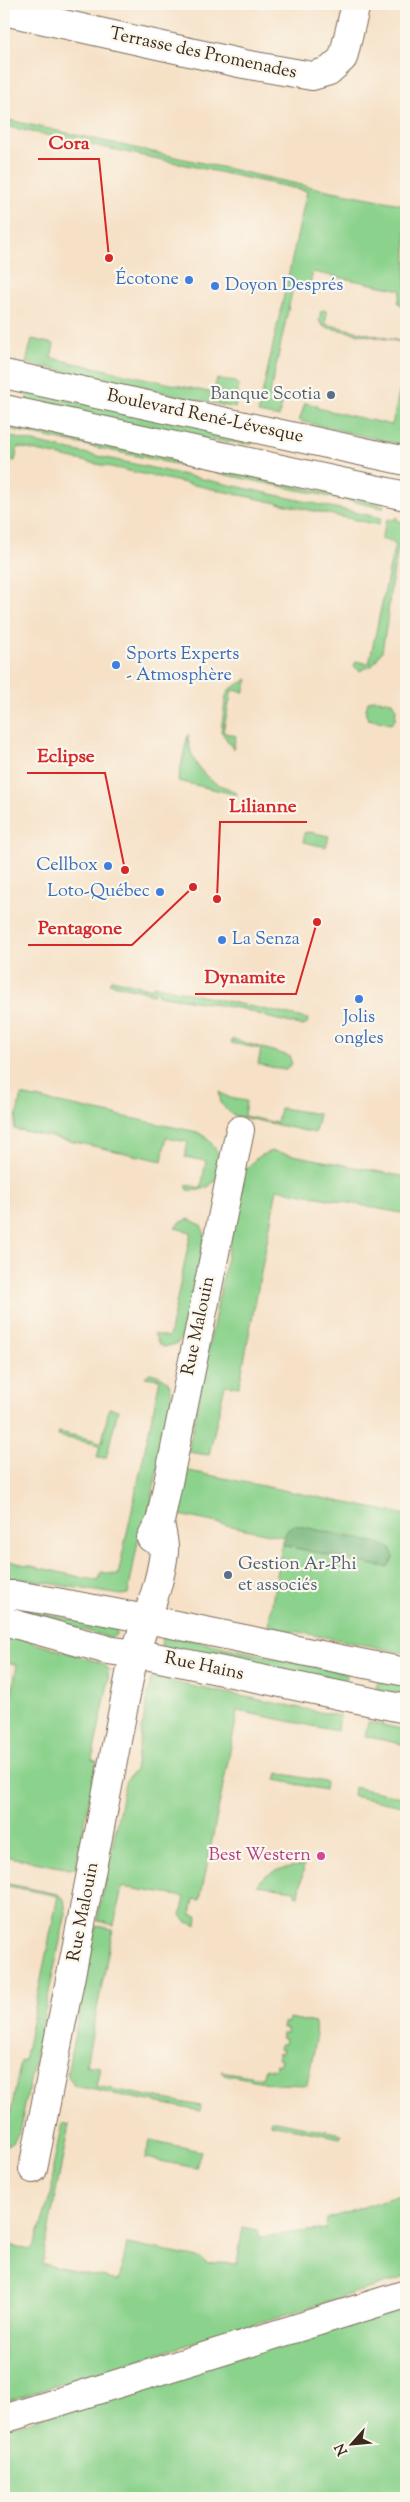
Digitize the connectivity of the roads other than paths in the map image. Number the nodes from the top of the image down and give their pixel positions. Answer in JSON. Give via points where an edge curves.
{"nodes":[{"id":1,"x":356,"y":4,"type":"edge"},
{"id":2,"x":4,"y":11,"type":"edge"},
{"id":3,"x":4,"y":374,"type":"edge"},
{"id":4,"x":4,"y":409,"type":"edge"},
{"id":5,"x":406,"y":461,"type":"edge"},
{"id":6,"x":406,"y":496,"type":"edge"},
{"id":7,"x":240,"y":1130,"type":"dead end"},
{"id":8,"x":4,"y":1595,"type":"edge"},
{"id":9,"x":142,"y":1618,"type":"junction"},
{"id":10,"x":4,"y":1621,"type":"edge"},
{"id":11,"x":134,"y":1655,"type":"junction"},
{"id":12,"x":365,"y":1664,"type":"junction"},
{"id":13,"x":406,"y":1672,"type":"edge"},
{"id":14,"x":358,"y":1699,"type":"junction"},
{"id":15,"x":406,"y":1709,"type":"edge"},
{"id":16,"x":33,"y":2169,"type":"dead end"},
{"id":17,"x":406,"y":2294,"type":"edge"},
{"id":18,"x":4,"y":2419,"type":"edge"}],
"edges":[{"from":1,"to":2,"type":"main road","name":"Terrasse des Promenades","via":[[343,58],[330,71],[312,76]]},
{"from":3,"to":5,"type":"main road","name":"Boulevard René-Lévesque"},
{"from":4,"to":6,"type":"main road","name":"Boulevard René-Lévesque"},
{"from":7,"to":9,"type":"main road","name":"Rue Malouin","via":[[160,1522],[164,1550],[154,1602]]},
{"from":8,"to":9,"type":"main road","name":"Rue Hains"},
{"from":9,"to":11,"type":"main road","name":"Rue Malouin"},
{"from":9,"to":12,"type":"main road","name":"Rue Hains"},
{"from":10,"to":11,"type":"main road","name":"Rue Hains"},
{"from":11,"to":14,"type":"main road","name":"Rue Hains"},
{"from":11,"to":16,"type":"main road","name":"Rue Malouin"},
{"from":12,"to":13,"type":"main road","name":"Rue Hains"},
{"from":12,"to":14,"type":"main road"},
{"from":14,"to":15,"type":"main road","name":"Rue Hains"},
{"from":17,"to":18,"type":"main road"}]}
